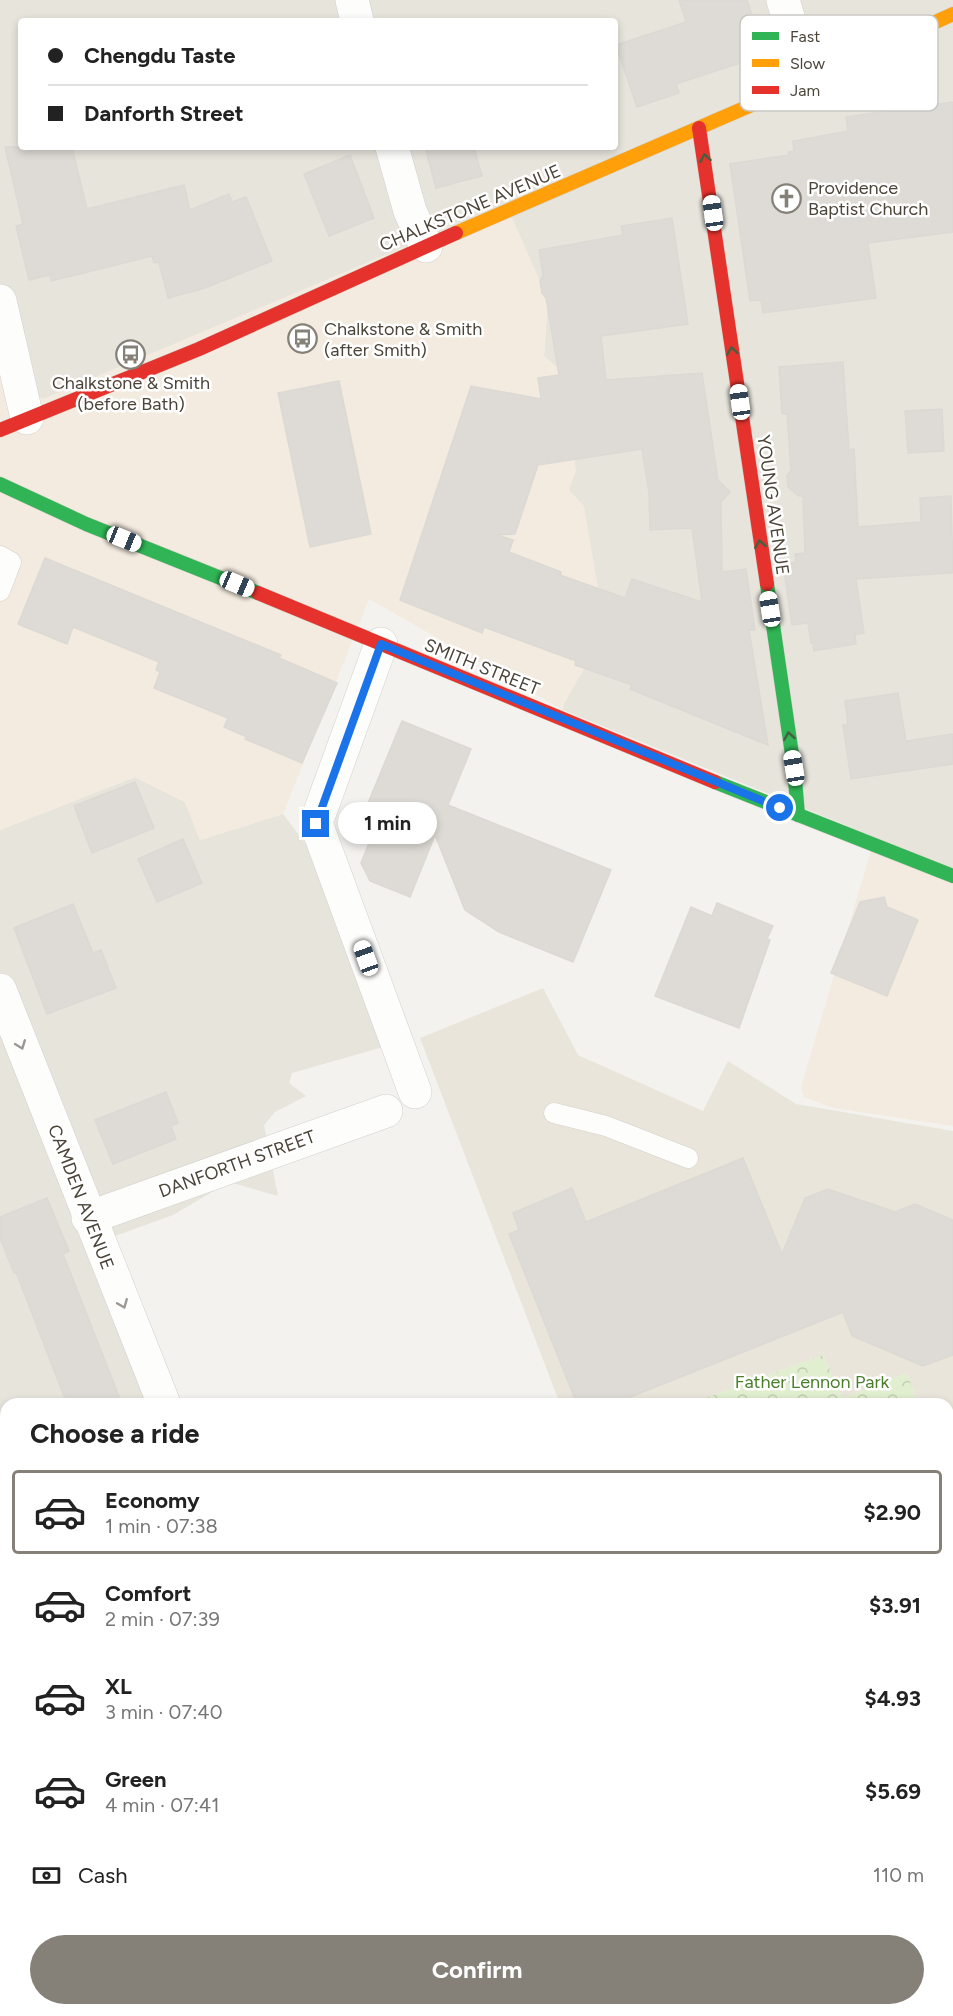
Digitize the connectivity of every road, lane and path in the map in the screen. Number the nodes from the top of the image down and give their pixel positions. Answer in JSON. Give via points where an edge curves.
{"nodes":[{"id":1,"x":352,"y":0,"type":"edge"},
{"id":2,"x":783,"y":0,"type":"edge"},
{"id":3,"x":953,"y":14,"type":"edge"},
{"id":4,"x":787,"y":15,"type":"edge"},
{"id":5,"x":356,"y":18,"type":"edge"},
{"id":6,"x":938,"y":21,"type":"edge"},
{"id":7,"x":740,"y":110,"type":"edge"},
{"id":8,"x":699,"y":128,"type":"junction"},
{"id":9,"x":393,"y":150,"type":"edge"},
{"id":10,"x":426,"y":246,"type":"junction"},
{"id":11,"x":0,"y":301,"type":"edge"},
{"id":12,"x":14,"y":424,"type":"edge"},
{"id":13,"x":0,"y":484,"type":"edge"},
{"id":14,"x":0,"y":556,"type":"edge"},
{"id":15,"x":0,"y":591,"type":"edge"},
{"id":16,"x":381,"y":644,"type":"junction"},
{"id":17,"x":798,"y":815,"type":"junction"},
{"id":18,"x":953,"y":876,"type":"edge"},
{"id":19,"x":0,"y":990,"type":"edge"},
{"id":20,"x":415,"y":1092,"type":"dead end"},
{"id":21,"x":386,"y":1111,"type":"dead end"},
{"id":22,"x":554,"y":1113,"type":"dead end"},
{"id":23,"x":688,"y":1158,"type":"dead end"},
{"id":24,"x":88,"y":1218,"type":"junction"},
{"id":25,"x":162,"y":1398,"type":"edge"}],
"edges":[{"from":1,"to":5,"type":"street"},
{"from":2,"to":4,"type":"street"},
{"from":3,"to":6,"type":"main road","name":"CHALKSTONE AVENUE"},
{"from":7,"to":8,"type":"main road","name":"CHALKSTONE AVENUE"},
{"from":8,"to":10,"type":"main road","name":"CHALKSTONE AVENUE"},
{"from":17,"to":8,"type":"main road","name":"YOUNG AVENUE","one_way":true},
{"from":9,"to":10,"type":"street","via":[[410,211]]},
{"from":10,"to":12,"type":"main road","name":"CHALKSTONE AVENUE","via":[[199,349]]},
{"from":11,"to":12,"type":"street"},
{"from":13,"to":16,"type":"main road","name":"SMITH STREET","via":[[86,524]]},
{"from":14,"to":15,"type":"lane","via":[[11,562]]},
{"from":16,"to":17,"type":"main road","name":"SMITH STREET"},
{"from":16,"to":20,"type":"street","via":[[316,824]]},
{"from":17,"to":18,"type":"main road","name":"SMITH STREET"},
{"from":19,"to":24,"type":"street","name":"CAMDEN AVENUE","one_way":true},
{"from":21,"to":24,"type":"street","name":"DANFORTH STREET"},
{"from":22,"to":23,"type":"lane","via":[[606,1126]]},
{"from":24,"to":25,"type":"street","name":"CAMDEN AVENUE","one_way":true}]}
